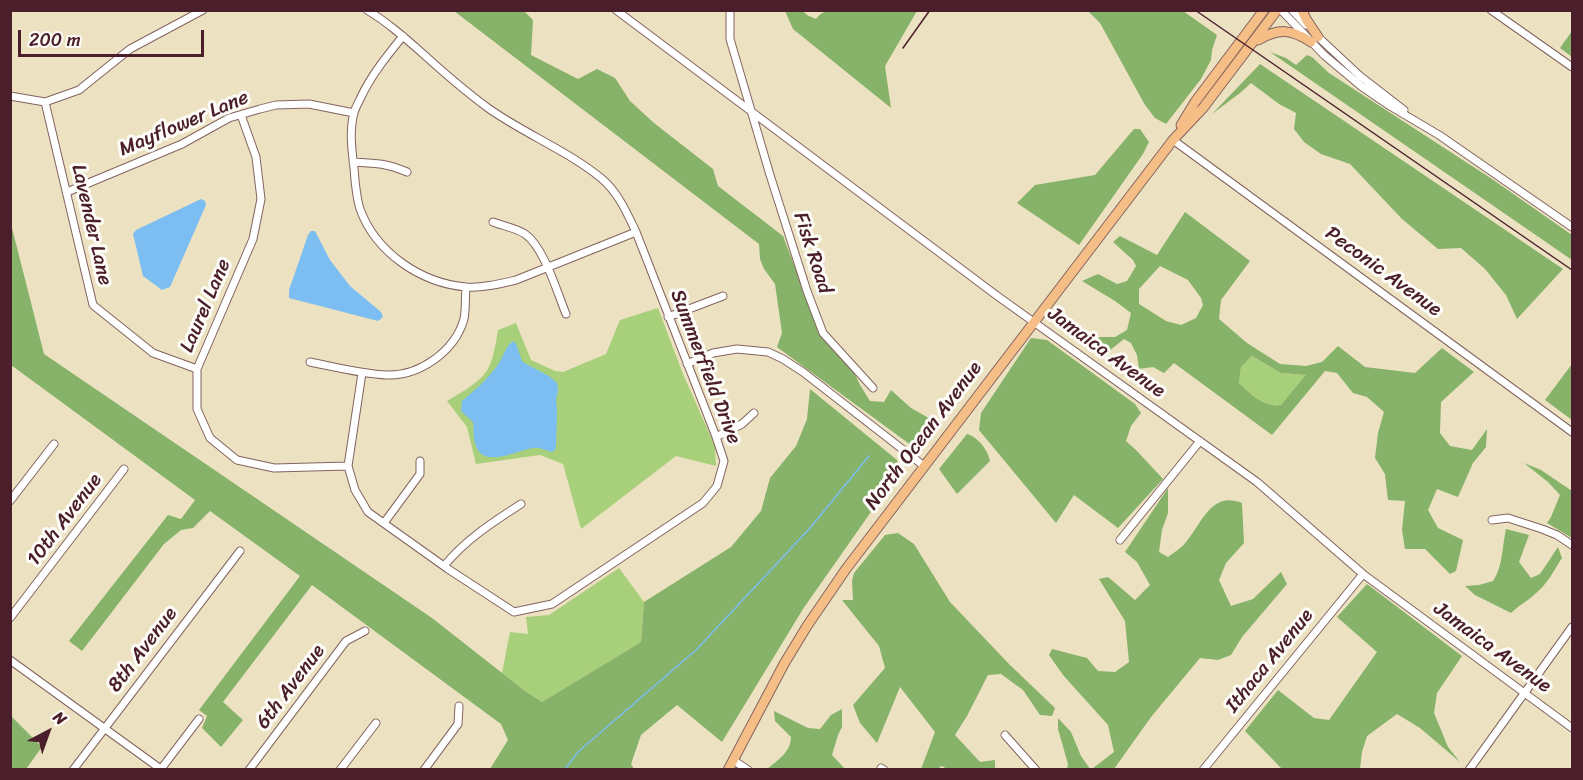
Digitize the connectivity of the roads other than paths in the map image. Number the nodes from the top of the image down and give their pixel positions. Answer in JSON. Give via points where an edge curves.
{"nodes":[{"id":1,"x":203,"y":10,"type":"edge"},
{"id":2,"x":367,"y":10,"type":"edge"},
{"id":3,"x":616,"y":10,"type":"edge"},
{"id":4,"x":730,"y":10,"type":"edge"},
{"id":5,"x":1256,"y":10,"type":"edge"},
{"id":6,"x":1264,"y":10,"type":"edge"},
{"id":7,"x":1279,"y":10,"type":"edge"},
{"id":8,"x":1292,"y":10,"type":"edge"},
{"id":9,"x":1302,"y":10,"type":"edge"},
{"id":10,"x":1491,"y":10,"type":"edge"},
{"id":11,"x":1251,"y":27,"type":"junction"},
{"id":12,"x":403,"y":36,"type":"junction"},
{"id":13,"x":1314,"y":40,"type":"junction"},
{"id":14,"x":1253,"y":42,"type":"junction"},
{"id":15,"x":1572,"y":67,"type":"edge"},
{"id":16,"x":10,"y":96,"type":"edge"},
{"id":17,"x":45,"y":102,"type":"junction"},
{"id":18,"x":750,"y":111,"type":"junction"},
{"id":19,"x":354,"y":113,"type":"junction"},
{"id":20,"x":241,"y":115,"type":"junction"},
{"id":21,"x":1173,"y":140,"type":"junction"},
{"id":22,"x":353,"y":162,"type":"junction"},
{"id":23,"x":407,"y":172,"type":"dead end"},
{"id":24,"x":67,"y":192,"type":"junction"},
{"id":25,"x":493,"y":222,"type":"dead end"},
{"id":26,"x":1572,"y":227,"type":"edge"},
{"id":27,"x":636,"y":232,"type":"junction"},
{"id":28,"x":547,"y":267,"type":"junction"},
{"id":29,"x":466,"y":287,"type":"junction"},
{"id":30,"x":723,"y":296,"type":"dead end"},
{"id":31,"x":566,"y":314,"type":"dead end"},
{"id":32,"x":668,"y":317,"type":"junction"},
{"id":33,"x":1034,"y":321,"type":"junction"},
{"id":34,"x":310,"y":362,"type":"dead end"},
{"id":35,"x":687,"y":364,"type":"junction"},
{"id":36,"x":197,"y":369,"type":"junction"},
{"id":37,"x":362,"y":373,"type":"junction"},
{"id":38,"x":873,"y":388,"type":"dead end"},
{"id":39,"x":754,"y":413,"type":"dead end"},
{"id":40,"x":1572,"y":432,"type":"edge"},
{"id":41,"x":716,"y":437,"type":"junction"},
{"id":42,"x":1200,"y":441,"type":"junction"},
{"id":43,"x":54,"y":444,"type":"dead end"},
{"id":44,"x":420,"y":461,"type":"dead end"},
{"id":45,"x":348,"y":466,"type":"junction"},
{"id":46,"x":924,"y":466,"type":"junction"},
{"id":47,"x":124,"y":469,"type":"dead end"},
{"id":48,"x":10,"y":501,"type":"edge"},
{"id":49,"x":521,"y":504,"type":"dead end"},
{"id":50,"x":1492,"y":520,"type":"dead end"},
{"id":51,"x":384,"y":524,"type":"junction"},
{"id":52,"x":1119,"y":540,"type":"dead end"},
{"id":53,"x":1572,"y":545,"type":"edge"},
{"id":54,"x":240,"y":551,"type":"dead end"},
{"id":55,"x":444,"y":566,"type":"junction"},
{"id":56,"x":1363,"y":574,"type":"junction"},
{"id":57,"x":10,"y":618,"type":"edge"},
{"id":58,"x":1572,"y":627,"type":"edge"},
{"id":59,"x":364,"y":631,"type":"dead end"},
{"id":60,"x":10,"y":660,"type":"edge"},
{"id":61,"x":1524,"y":692,"type":"junction"},
{"id":62,"x":459,"y":706,"type":"dead end"},
{"id":63,"x":199,"y":719,"type":"dead end"},
{"id":64,"x":376,"y":723,"type":"dead end"},
{"id":65,"x":105,"y":728,"type":"junction"},
{"id":66,"x":1572,"y":728,"type":"edge"},
{"id":67,"x":1005,"y":735,"type":"dead end"},
{"id":68,"x":733,"y":760,"type":"junction"},
{"id":69,"x":161,"y":769,"type":"edge"},
{"id":70,"x":73,"y":770,"type":"edge"},
{"id":71,"x":249,"y":770,"type":"edge"},
{"id":72,"x":340,"y":770,"type":"edge"},
{"id":73,"x":424,"y":770,"type":"edge"},
{"id":74,"x":728,"y":770,"type":"edge"},
{"id":75,"x":748,"y":770,"type":"edge"},
{"id":76,"x":1036,"y":770,"type":"edge"},
{"id":77,"x":1203,"y":770,"type":"edge"},
{"id":78,"x":1469,"y":770,"type":"edge"}],
"edges":[{"from":1,"to":17,"type":"street","via":[[130,49],[79,90]]},
{"from":2,"to":12,"type":"street","name":"Summerfield Drive"},
{"from":3,"to":18,"type":"street","name":"Jamaica Avenue"},
{"from":4,"to":18,"type":"street","name":"Fisk Road","via":[[730,39]]},
{"from":5,"to":11,"type":"main road"},
{"from":6,"to":11,"type":"main road","name":"North Ocean Avenue"},
{"from":7,"to":13,"type":"street"},
{"from":7,"to":14,"type":"main road","name":"North Ocean Avenue"},
{"from":8,"to":13,"type":"street"},
{"from":9,"to":13,"type":"main road"},
{"from":10,"to":15,"type":"street"},
{"from":11,"to":21,"type":"main road","name":"North Ocean Avenue","via":[[1195,102]]},
{"from":12,"to":19,"type":"street","via":[[369,80]]},
{"from":12,"to":27,"type":"street","name":"Summerfield Drive","via":[[468,94],[602,178],[623,205]]},
{"from":13,"to":14,"type":"main road","via":[[1283,31]]},
{"from":13,"to":26,"type":"street","via":[[1336,65],[1367,90]]},
{"from":14,"to":21,"type":"main road","name":"North Ocean Avenue","via":[[1203,108]]},
{"from":16,"to":17,"type":"street"},
{"from":17,"to":24,"type":"street","name":"Lavender Lane"},
{"from":18,"to":33,"type":"street","name":"Jamaica Avenue"},
{"from":18,"to":38,"type":"street","name":"Fisk Road","via":[[823,333]]},
{"from":19,"to":20,"type":"street","name":"Mayflower Lane","via":[[300,104],[276,105]]},
{"from":19,"to":22,"type":"street"},
{"from":20,"to":24,"type":"street","name":"Mayflower Lane"},
{"from":20,"to":36,"type":"street","name":"Laurel Lane","via":[[256,157],[261,199],[253,239]]},
{"from":21,"to":33,"type":"main road","name":"North Ocean Avenue"},
{"from":21,"to":40,"type":"street","name":"Peconic Avenue"},
{"from":22,"to":23,"type":"street","via":[[380,163]]},
{"from":22,"to":29,"type":"street","via":[[360,208],[381,243],[410,269]]},
{"from":24,"to":36,"type":"street","name":"Lavender Lane","via":[[93,305],[153,353]]},
{"from":25,"to":28,"type":"street","via":[[524,233],[534,242]]},
{"from":27,"to":28,"type":"street"},
{"from":27,"to":32,"type":"street","name":"Summerfield Drive"},
{"from":28,"to":29,"type":"street","via":[[496,285]]},
{"from":28,"to":31,"type":"street"},
{"from":29,"to":37,"type":"street","via":[[464,319],[453,342],[439,356],[396,375]]},
{"from":30,"to":32,"type":"street"},
{"from":32,"to":35,"type":"street","name":"Summerfield Drive"},
{"from":33,"to":42,"type":"street","name":"Jamaica Avenue"},
{"from":33,"to":46,"type":"main road","name":"North Ocean Avenue"},
{"from":34,"to":37,"type":"street"},
{"from":35,"to":41,"type":"street","name":"Summerfield Drive"},
{"from":35,"to":46,"type":"street","via":[[713,353],[737,349],[768,352],[803,372]]},
{"from":36,"to":45,"type":"street","name":"Laurel Lane","via":[[197,409],[210,438],[237,460],[274,468]]},
{"from":37,"to":45,"type":"street","name":"Summerfield Drive"},
{"from":39,"to":41,"type":"street"},
{"from":41,"to":55,"type":"street","name":"Summerfield Drive","via":[[724,461],[717,486],[702,503],[552,604],[514,612]]},
{"from":42,"to":52,"type":"street"},
{"from":42,"to":56,"type":"street","name":"Jamaica Avenue","via":[[1257,482]]},
{"from":43,"to":48,"type":"street"},
{"from":44,"to":51,"type":"street","via":[[420,474]]},
{"from":45,"to":51,"type":"street","name":"Summerfield Drive","via":[[355,490],[368,512]]},
{"from":46,"to":68,"type":"main road","name":"North Ocean Avenue","via":[[807,626]]},
{"from":47,"to":57,"type":"street","name":"10th Avenue"},
{"from":49,"to":55,"type":"street","via":[[467,541]]},
{"from":50,"to":53,"type":"street","via":[[1508,518],[1557,535]]},
{"from":51,"to":55,"type":"street","name":"Summerfield Drive"},
{"from":54,"to":65,"type":"street","name":"8th Avenue"},
{"from":56,"to":61,"type":"street","name":"Jamaica Avenue"},
{"from":56,"to":77,"type":"street","name":"Ithaca Avenue"},
{"from":58,"to":61,"type":"street"},
{"from":59,"to":71,"type":"street","name":"6th Avenue","via":[[346,641]]},
{"from":60,"to":65,"type":"street"},
{"from":61,"to":66,"type":"street","name":"Jamaica Avenue"},
{"from":61,"to":78,"type":"street"},
{"from":62,"to":73,"type":"street","via":[[458,724]]},
{"from":63,"to":69,"type":"street"},
{"from":64,"to":72,"type":"street"},
{"from":65,"to":69,"type":"street"},
{"from":65,"to":70,"type":"street","name":"8th Avenue"},
{"from":67,"to":76,"type":"street"},
{"from":68,"to":74,"type":"main road","name":"North Ocean Avenue"},
{"from":68,"to":75,"type":"street"}]}
